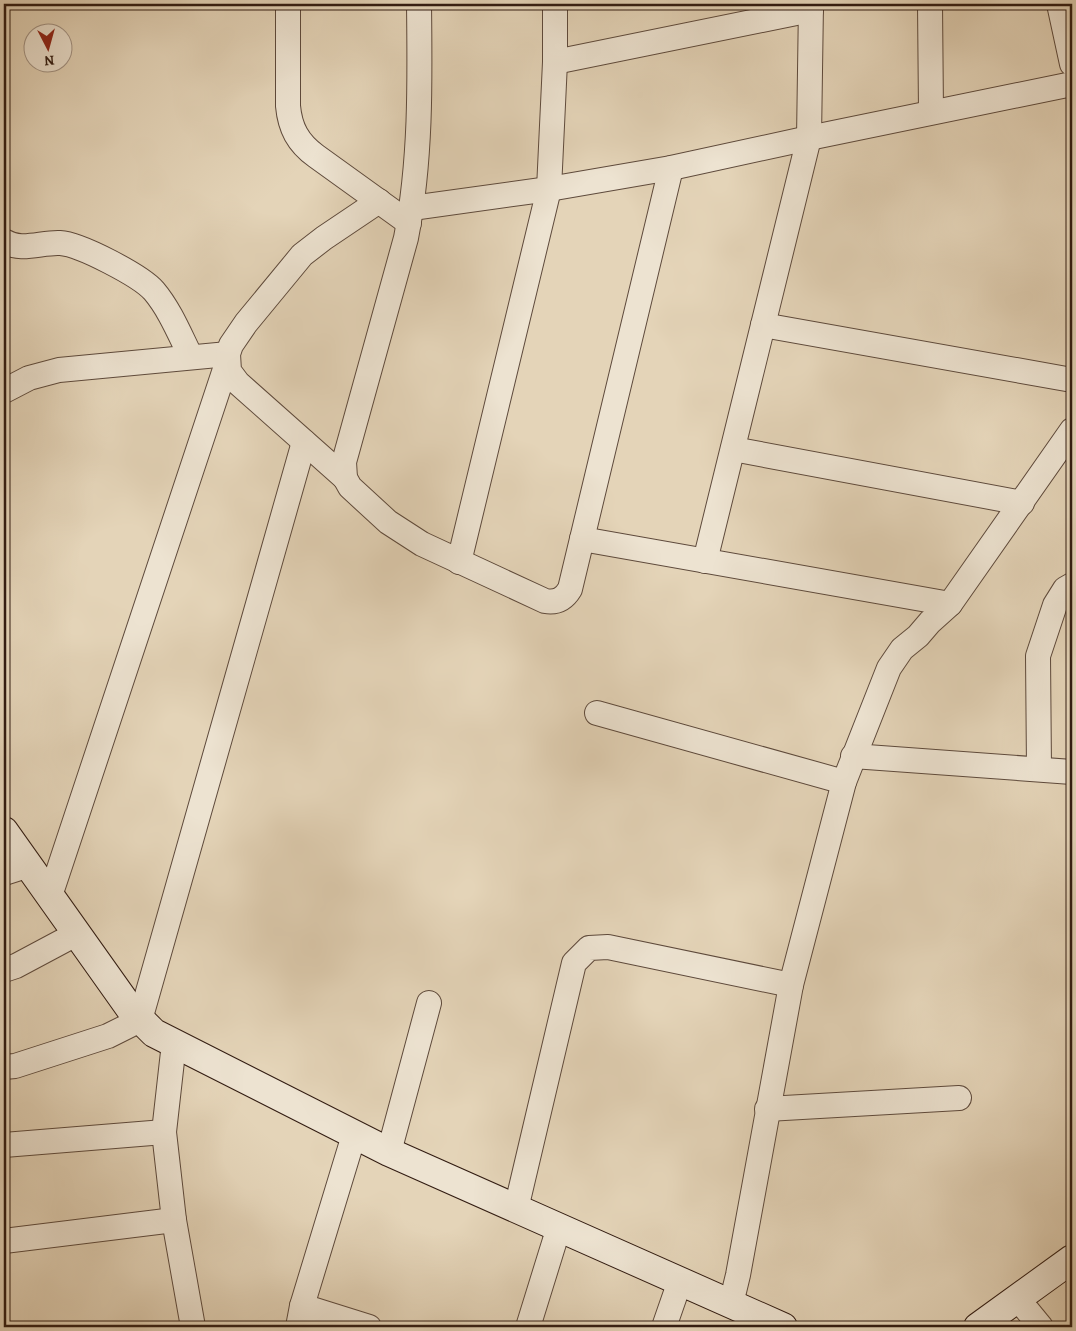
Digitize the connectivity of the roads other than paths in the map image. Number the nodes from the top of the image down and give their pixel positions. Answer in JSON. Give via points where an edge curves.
{"nodes":[{"id":1,"x":288,"y":4,"type":"edge"},
{"id":2,"x":419,"y":4,"type":"edge"},
{"id":3,"x":555,"y":4,"type":"edge"},
{"id":4,"x":930,"y":4,"type":"edge"},
{"id":5,"x":1059,"y":4,"type":"edge"},
{"id":6,"x":811,"y":7,"type":"edge"},
{"id":7,"x":555,"y":62,"type":"junction"},
{"id":8,"x":1072,"y":64,"type":"edge"},
{"id":9,"x":1072,"y":84,"type":"edge"},
{"id":10,"x":931,"y":112,"type":"junction"},
{"id":11,"x":809,"y":138,"type":"junction"},
{"id":12,"x":671,"y":168,"type":"junction"},
{"id":13,"x":549,"y":189,"type":"junction"},
{"id":14,"x":379,"y":201,"type":"junction"},
{"id":15,"x":411,"y":215,"type":"junction"},
{"id":16,"x":4,"y":241,"type":"edge"},
{"id":17,"x":763,"y":325,"type":"junction"},
{"id":18,"x":191,"y":357,"type":"junction"},
{"id":19,"x":228,"y":358,"type":"junction"},
{"id":20,"x":1072,"y":380,"type":"edge"},
{"id":21,"x":4,"y":391,"type":"edge"},
{"id":22,"x":1072,"y":430,"type":"edge"},
{"id":23,"x":304,"y":442,"type":"junction"},
{"id":24,"x":733,"y":449,"type":"junction"},
{"id":25,"x":345,"y":478,"type":"junction"},
{"id":26,"x":1022,"y":503,"type":"junction"},
{"id":27,"x":582,"y":538,"type":"junction"},
{"id":28,"x":705,"y":561,"type":"junction"},
{"id":29,"x":459,"y":562,"type":"junction"},
{"id":30,"x":1072,"y":585,"type":"edge"},
{"id":31,"x":950,"y":604,"type":"junction"},
{"id":32,"x":597,"y":713,"type":"dead end"},
{"id":33,"x":853,"y":756,"type":"junction"},
{"id":34,"x":1039,"y":769,"type":"junction"},
{"id":35,"x":1072,"y":772,"type":"edge"},
{"id":36,"x":844,"y":782,"type":"junction"},
{"id":37,"x":4,"y":831,"type":"edge"},
{"id":38,"x":16,"y":869,"type":"edge"},
{"id":39,"x":50,"y":896,"type":"junction"},
{"id":40,"x":76,"y":934,"type":"junction"},
{"id":41,"x":4,"y":970,"type":"edge"},
{"id":42,"x":791,"y":985,"type":"junction"},
{"id":43,"x":430,"y":1003,"type":"dead end"},
{"id":44,"x":140,"y":1020,"type":"junction"},
{"id":45,"x":174,"y":1043,"type":"junction"},
{"id":46,"x":4,"y":1067,"type":"edge"},
{"id":47,"x":959,"y":1098,"type":"dead end"},
{"id":48,"x":767,"y":1109,"type":"junction"},
{"id":49,"x":164,"y":1132,"type":"junction"},
{"id":50,"x":354,"y":1135,"type":"junction"},
{"id":51,"x":4,"y":1145,"type":"edge"},
{"id":52,"x":389,"y":1152,"type":"junction"},
{"id":53,"x":516,"y":1209,"type":"junction"},
{"id":54,"x":174,"y":1220,"type":"junction"},
{"id":55,"x":559,"y":1227,"type":"junction"},
{"id":56,"x":4,"y":1241,"type":"edge"},
{"id":57,"x":1072,"y":1258,"type":"edge"},
{"id":58,"x":680,"y":1281,"type":"junction"},
{"id":59,"x":1018,"y":1299,"type":"junction"},
{"id":60,"x":731,"y":1304,"type":"junction"},
{"id":61,"x":300,"y":1317,"type":"edge"},
{"id":62,"x":193,"y":1327,"type":"edge"},
{"id":63,"x":369,"y":1327,"type":"edge"},
{"id":64,"x":528,"y":1327,"type":"edge"},
{"id":65,"x":664,"y":1327,"type":"edge"},
{"id":66,"x":783,"y":1327,"type":"edge"},
{"id":67,"x":978,"y":1327,"type":"edge"},
{"id":68,"x":1041,"y":1327,"type":"edge"}],
"edges":[{"from":1,"to":14,"type":"street","via":[[288,106],[292,128],[305,148]]},
{"from":2,"to":15,"type":"street","via":[[417,152]]},
{"from":3,"to":7,"type":"street"},
{"from":4,"to":10,"type":"street"},
{"from":5,"to":8,"type":"street"},
{"from":6,"to":7,"type":"street"},
{"from":6,"to":11,"type":"street"},
{"from":7,"to":13,"type":"street"},
{"from":9,"to":10,"type":"street"},
{"from":10,"to":11,"type":"street"},
{"from":11,"to":12,"type":"street"},
{"from":11,"to":17,"type":"street"},
{"from":12,"to":13,"type":"street"},
{"from":12,"to":27,"type":"street"},
{"from":13,"to":15,"type":"street"},
{"from":13,"to":29,"type":"street"},
{"from":14,"to":15,"type":"street"},
{"from":14,"to":19,"type":"street","via":[[302,255],[246,324],[231,345]]},
{"from":15,"to":25,"type":"street","via":[[344,462]]},
{"from":16,"to":18,"type":"street","via":[[24,246],[60,243],[76,246],[115,264],[153,290],[171,316]]},
{"from":17,"to":20,"type":"street"},
{"from":17,"to":24,"type":"street"},
{"from":18,"to":19,"type":"street"},
{"from":18,"to":21,"type":"street","via":[[59,370],[30,378]]},
{"from":19,"to":23,"type":"street","via":[[229,371],[238,383]]},
{"from":19,"to":39,"type":"street"},
{"from":22,"to":26,"type":"street"},
{"from":23,"to":25,"type":"street"},
{"from":23,"to":44,"type":"street"},
{"from":24,"to":26,"type":"street"},
{"from":24,"to":28,"type":"street"},
{"from":25,"to":29,"type":"street","via":[[350,487],[388,522]]},
{"from":26,"to":31,"type":"street"},
{"from":27,"to":28,"type":"street"},
{"from":27,"to":29,"type":"street","via":[[570,589],[558,601],[545,601]]},
{"from":28,"to":31,"type":"street"},
{"from":30,"to":34,"type":"street","via":[[1065,589],[1055,605],[1038,656]]},
{"from":31,"to":33,"type":"street","via":[[902,649],[889,668]]},
{"from":32,"to":36,"type":"street"},
{"from":33,"to":34,"type":"street"},
{"from":33,"to":36,"type":"street"},
{"from":34,"to":35,"type":"street"},
{"from":36,"to":42,"type":"street"},
{"from":37,"to":38,"type":"street"},
{"from":38,"to":39,"type":"street"},
{"from":39,"to":40,"type":"street"},
{"from":40,"to":41,"type":"street"},
{"from":40,"to":44,"type":"street"},
{"from":42,"to":48,"type":"street"},
{"from":42,"to":53,"type":"street","via":[[608,948],[589,948],[574,963]]},
{"from":43,"to":52,"type":"street"},
{"from":44,"to":45,"type":"street","via":[[154,1033]]},
{"from":44,"to":46,"type":"street","via":[[108,1036]]},
{"from":45,"to":49,"type":"street"},
{"from":45,"to":50,"type":"street"},
{"from":47,"to":48,"type":"street"},
{"from":48,"to":60,"type":"street"},
{"from":49,"to":51,"type":"street"},
{"from":49,"to":54,"type":"street"},
{"from":50,"to":52,"type":"street"},
{"from":50,"to":61,"type":"street"},
{"from":52,"to":53,"type":"street"},
{"from":53,"to":55,"type":"street"},
{"from":54,"to":56,"type":"street"},
{"from":54,"to":62,"type":"street"},
{"from":55,"to":58,"type":"street"},
{"from":55,"to":64,"type":"street"},
{"from":57,"to":59,"type":"street"},
{"from":58,"to":60,"type":"street"},
{"from":58,"to":65,"type":"street"},
{"from":59,"to":67,"type":"street"},
{"from":59,"to":68,"type":"street"},
{"from":60,"to":66,"type":"street"},
{"from":61,"to":63,"type":"street"}]}
